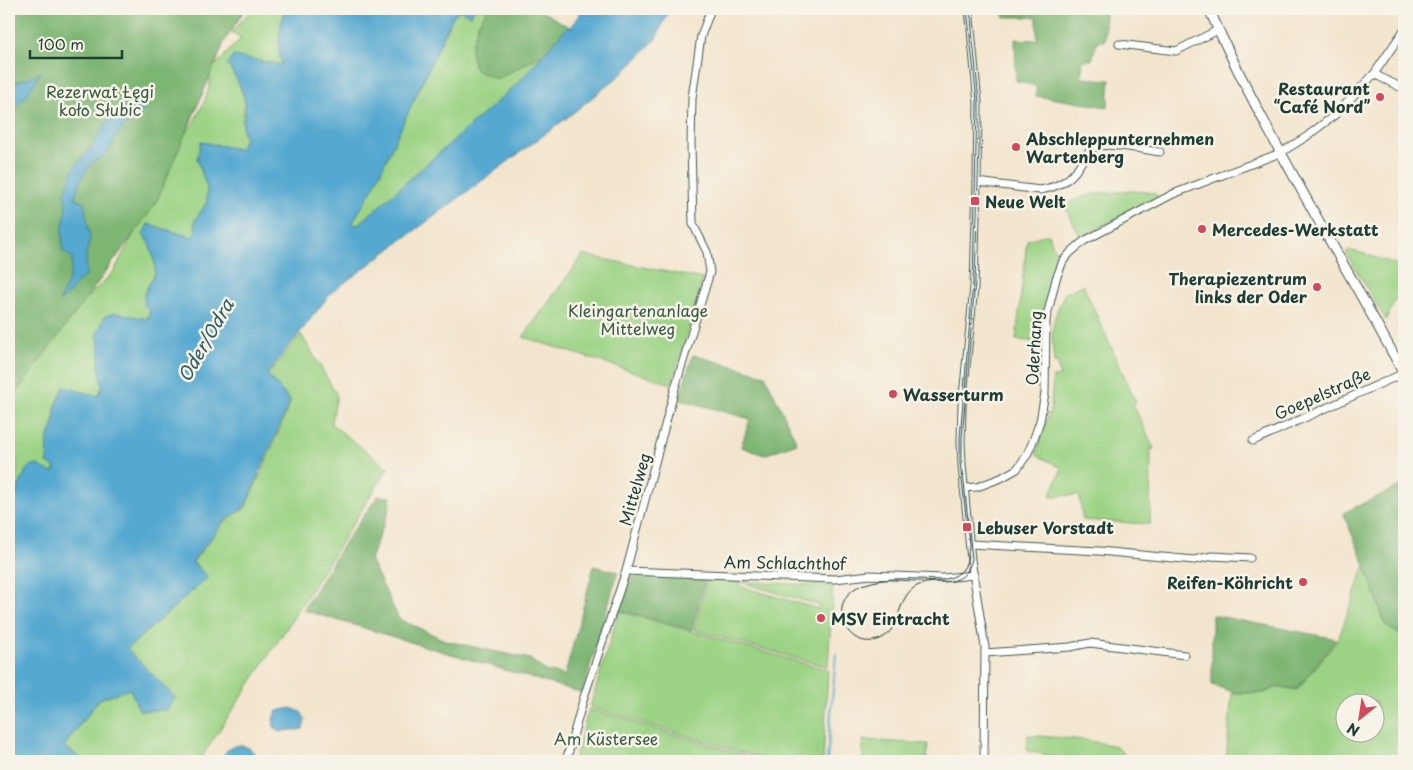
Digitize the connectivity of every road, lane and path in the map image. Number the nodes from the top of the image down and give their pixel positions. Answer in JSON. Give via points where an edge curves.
{"nodes":[{"id":1,"x":710,"y":9,"type":"edge"},
{"id":2,"x":969,"y":9,"type":"edge"},
{"id":3,"x":1209,"y":9,"type":"edge"},
{"id":4,"x":1218,"y":30,"type":"junction"},
{"id":5,"x":1404,"y":30,"type":"edge"},
{"id":6,"x":1119,"y":44,"type":"dead end"},
{"id":7,"x":1374,"y":74,"type":"junction"},
{"id":8,"x":1404,"y":89,"type":"edge"},
{"id":9,"x":1160,"y":152,"type":"dead end"},
{"id":10,"x":1280,"y":153,"type":"junction"},
{"id":11,"x":977,"y":182,"type":"junction"},
{"id":12,"x":1404,"y":374,"type":"edge"},
{"id":13,"x":1253,"y":441,"type":"dead end"},
{"id":14,"x":964,"y":488,"type":"junction"},
{"id":15,"x":970,"y":544,"type":"junction"},
{"id":16,"x":1250,"y":558,"type":"dead end"},
{"id":17,"x":626,"y":571,"type":"junction"},
{"id":18,"x":974,"y":575,"type":"junction"},
{"id":19,"x":985,"y":653,"type":"junction"},
{"id":20,"x":1185,"y":655,"type":"dead end"},
{"id":21,"x":566,"y":761,"type":"edge"},
{"id":22,"x":984,"y":761,"type":"edge"}],
"edges":[{"from":1,"to":17,"type":"street","name":"Mittelweg","via":[[701,36],[692,98],[691,144],[693,224],[707,252],[710,272]]},
{"from":2,"to":11,"type":"street","via":[[978,103]]},
{"from":3,"to":4,"type":"street","name":"Goepelstraße"},
{"from":4,"to":6,"type":"street","via":[[1176,51]]},
{"from":4,"to":10,"type":"street","name":"Goepelstraße"},
{"from":5,"to":7,"type":"street","name":"Oderhang"},
{"from":7,"to":8,"type":"street"},
{"from":7,"to":10,"type":"street","name":"Oderhang","via":[[1336,114]]},
{"from":9,"to":11,"type":"street","via":[[1108,146],[1095,148],[1069,179],[1040,190]]},
{"from":10,"to":12,"type":"street","name":"Goepelstraße"},
{"from":10,"to":14,"type":"street","name":"Oderhang","via":[[1173,194],[1084,241],[1071,252],[1063,262],[1050,298],[1046,320],[1045,393],[1031,447],[1017,469],[978,487]]},
{"from":11,"to":14,"type":"street","via":[[974,287],[962,406]]},
{"from":12,"to":13,"type":"street","name":"Goepelstraße"},
{"from":14,"to":15,"type":"street"},
{"from":15,"to":16,"type":"street","via":[[1194,560],[1212,556]]},
{"from":15,"to":18,"type":"street"},
{"from":17,"to":18,"type":"street","name":"Am Schlachthof","via":[[835,579],[870,575],[943,578]]},
{"from":17,"to":21,"type":"street","name":"Mittelweg"},
{"from":18,"to":19,"type":"street"},
{"from":19,"to":20,"type":"street","via":[[1090,643]]},
{"from":19,"to":22,"type":"street"}]}
